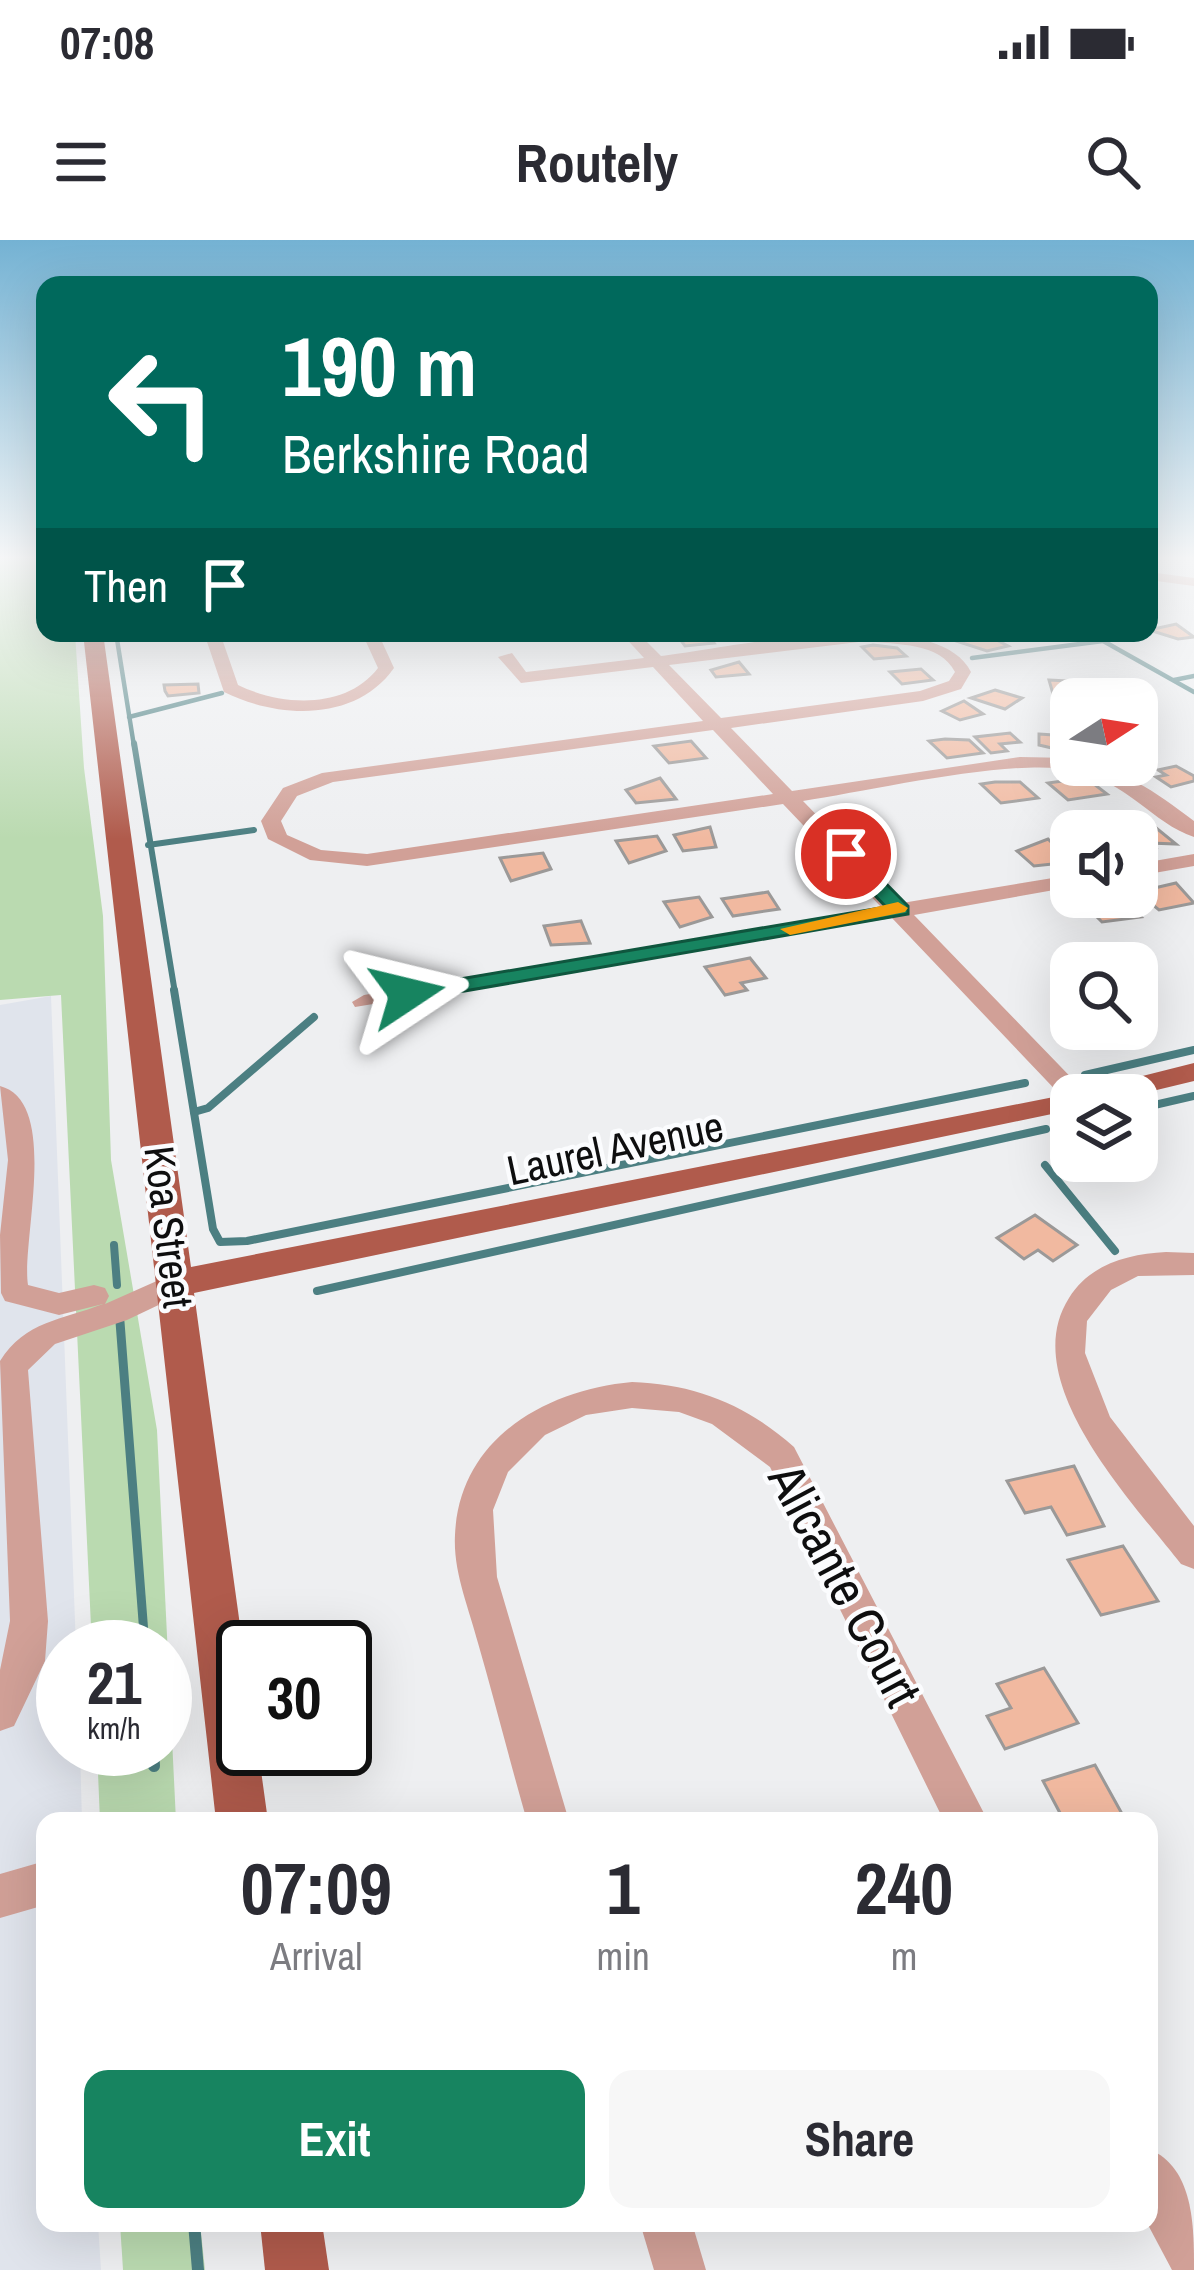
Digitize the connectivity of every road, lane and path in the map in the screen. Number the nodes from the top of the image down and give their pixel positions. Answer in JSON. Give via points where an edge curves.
{"nodes":[{"id":1,"x":95,"y":650,"type":"edge"},
{"id":2,"x":217,"y":650,"type":"edge"},
{"id":3,"x":378,"y":650,"type":"edge"},
{"id":4,"x":649,"y":650,"type":"edge"},
{"id":5,"x":754,"y":650,"type":"edge"},
{"id":6,"x":944,"y":650,"type":"edge"},
{"id":7,"x":661,"y":660,"type":"junction"},
{"id":8,"x":510,"y":662,"type":"dead end"},
{"id":9,"x":720,"y":723,"type":"junction"},
{"id":10,"x":1050,"y":764,"type":"edge"},
{"id":11,"x":1134,"y":786,"type":"edge"},
{"id":12,"x":791,"y":797,"type":"junction"},
{"id":13,"x":1194,"y":831,"type":"edge"},
{"id":14,"x":1194,"y":860,"type":"edge"},
{"id":15,"x":1158,"y":866,"type":"edge"},
{"id":16,"x":1050,"y":885,"type":"edge"},
{"id":17,"x":901,"y":910,"type":"junction"},
{"id":18,"x":364,"y":1002,"type":"dead end"},
{"id":19,"x":1194,"y":1072,"type":"edge"},
{"id":20,"x":1052,"y":1074,"type":"edge"},
{"id":21,"x":1158,"y":1080,"type":"edge"},
{"id":22,"x":1050,"y":1102,"type":"edge"},
{"id":23,"x":4,"y":1104,"type":"edge"},
{"id":24,"x":1194,"y":1264,"type":"edge"},
{"id":25,"x":162,"y":1288,"type":"junction"},
{"id":26,"x":1194,"y":1553,"type":"edge"},
{"id":27,"x":0,"y":1712,"type":"edge"},
{"id":28,"x":241,"y":1812,"type":"edge"},
{"id":29,"x":545,"y":1812,"type":"edge"},
{"id":30,"x":962,"y":1812,"type":"edge"},
{"id":31,"x":36,"y":1886,"type":"edge"},
{"id":32,"x":0,"y":1896,"type":"edge"},
{"id":33,"x":1158,"y":2191,"type":"edge"},
{"id":34,"x":292,"y":2232,"type":"edge"},
{"id":35,"x":669,"y":2232,"type":"edge"},
{"id":36,"x":1194,"y":2258,"type":"edge"},
{"id":37,"x":297,"y":2270,"type":"edge"},
{"id":38,"x":680,"y":2270,"type":"edge"}],
"edges":[{"from":1,"to":25,"type":"main road","name":"Koa Street"},
{"from":2,"to":3,"type":"street","via":[[230,688],[290,704],[340,699],[376,683],[386,668]]},
{"from":4,"to":7,"type":"street"},
{"from":5,"to":7,"type":"street"},
{"from":6,"to":9,"type":"street","via":[[963,668],[958,682],[931,694]]},
{"from":7,"to":8,"type":"street","via":[[521,678]]},
{"from":7,"to":9,"type":"street"},
{"from":9,"to":12,"type":"street"},
{"from":9,"to":12,"type":"street","via":[[329,777],[280,801],[272,830],[301,852],[367,860]]},
{"from":10,"to":12,"type":"street"},
{"from":11,"to":13,"type":"street"},
{"from":12,"to":17,"type":"street"},
{"from":14,"to":15,"type":"street"},
{"from":16,"to":17,"type":"street"},
{"from":17,"to":18,"type":"street"},
{"from":17,"to":20,"type":"street"},
{"from":19,"to":21,"type":"main road"},
{"from":22,"to":25,"type":"main road","name":"Laurel Avenue"},
{"from":23,"to":25,"type":"street","via":[[20,1130],[10,1261],[16,1293],[59,1304]]},
{"from":24,"to":26,"type":"street","via":[[1134,1266],[1102,1279],[1079,1301],[1064,1346],[1089,1411]]},
{"from":25,"to":27,"type":"street","via":[[38,1337],[12,1369],[29,1622],[25,1661]]},
{"from":25,"to":28,"type":"main road","name":"Koa Street"},
{"from":29,"to":30,"type":"street","name":"Alicante Court","via":[[477,1571],[475,1505],[497,1460],[533,1426],[576,1404],[649,1394],[719,1411],[782,1457]]},
{"from":31,"to":32,"type":"street"},
{"from":33,"to":36,"type":"street"},
{"from":34,"to":37,"type":"main road"},
{"from":35,"to":38,"type":"street"}]}
